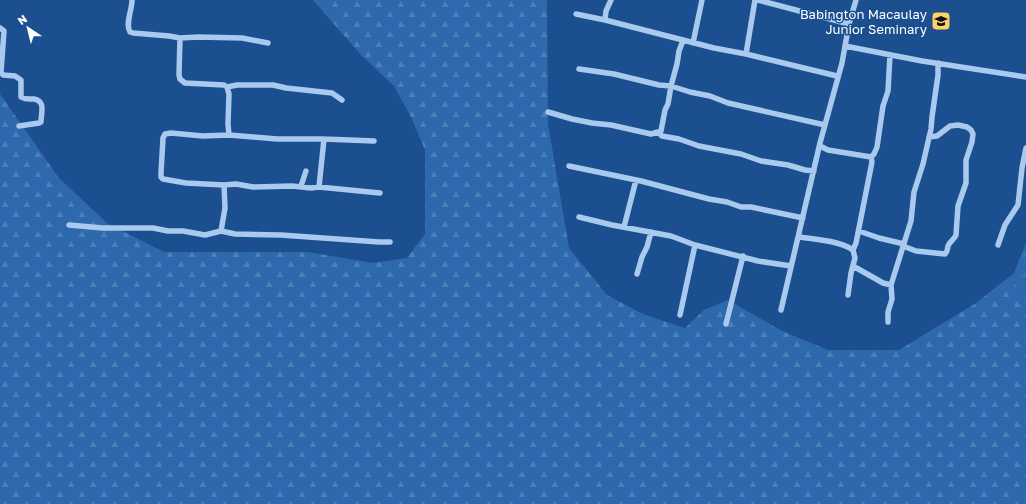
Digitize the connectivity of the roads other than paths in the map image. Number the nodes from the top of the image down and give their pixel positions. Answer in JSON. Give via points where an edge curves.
{"nodes":[{"id":1,"x":132,"y":0,"type":"edge"},
{"id":2,"x":610,"y":0,"type":"edge"},
{"id":3,"x":702,"y":0,"type":"edge"},
{"id":4,"x":757,"y":0,"type":"edge"},
{"id":5,"x":856,"y":0,"type":"edge"},
{"id":6,"x":576,"y":14,"type":"dead end"},
{"id":7,"x":606,"y":20,"type":"junction"},
{"id":8,"x":849,"y":24,"type":"junction"},
{"id":9,"x":0,"y":28,"type":"edge"},
{"id":10,"x":180,"y":38,"type":"junction"},
{"id":11,"x":684,"y":41,"type":"junction"},
{"id":12,"x":268,"y":43,"type":"dead end"},
{"id":13,"x":693,"y":43,"type":"junction"},
{"id":14,"x":845,"y":46,"type":"junction"},
{"id":15,"x":746,"y":54,"type":"junction"},
{"id":16,"x":890,"y":55,"type":"junction"},
{"id":17,"x":938,"y":63,"type":"junction"},
{"id":18,"x":579,"y":68,"type":"dead end"},
{"id":19,"x":837,"y":76,"type":"junction"},
{"id":20,"x":1026,"y":77,"type":"edge"},
{"id":21,"x":670,"y":86,"type":"junction"},
{"id":22,"x":227,"y":87,"type":"junction"},
{"id":23,"x":342,"y":100,"type":"dead end"},
{"id":24,"x":548,"y":112,"type":"dead end"},
{"id":25,"x":825,"y":125,"type":"junction"},
{"id":26,"x":19,"y":126,"type":"dead end"},
{"id":27,"x":658,"y":132,"type":"junction"},
{"id":28,"x":229,"y":135,"type":"junction"},
{"id":29,"x":930,"y":136,"type":"junction"},
{"id":30,"x":324,"y":139,"type":"junction"},
{"id":31,"x":374,"y":141,"type":"dead end"},
{"id":32,"x":820,"y":146,"type":"junction"},
{"id":33,"x":1026,"y":148,"type":"edge"},
{"id":34,"x":871,"y":158,"type":"junction"},
{"id":35,"x":570,"y":166,"type":"dead end"},
{"id":36,"x":306,"y":171,"type":"dead end"},
{"id":37,"x":814,"y":171,"type":"junction"},
{"id":38,"x":636,"y":180,"type":"junction"},
{"id":39,"x":224,"y":185,"type":"junction"},
{"id":40,"x":301,"y":186,"type":"junction"},
{"id":41,"x":319,"y":187,"type":"junction"},
{"id":42,"x":380,"y":193,"type":"dead end"},
{"id":43,"x":580,"y":217,"type":"dead end"},
{"id":44,"x":803,"y":218,"type":"junction"},
{"id":45,"x":69,"y":225,"type":"dead end"},
{"id":46,"x":624,"y":227,"type":"junction"},
{"id":47,"x":221,"y":231,"type":"junction"},
{"id":48,"x":859,"y":231,"type":"junction"},
{"id":49,"x":651,"y":232,"type":"junction"},
{"id":50,"x":799,"y":237,"type":"junction"},
{"id":51,"x":390,"y":242,"type":"dead end"},
{"id":52,"x":695,"y":245,"type":"junction"},
{"id":53,"x":904,"y":245,"type":"junction"},
{"id":54,"x":998,"y":245,"type":"dead end"},
{"id":55,"x":853,"y":250,"type":"junction"},
{"id":56,"x":743,"y":256,"type":"junction"},
{"id":57,"x":791,"y":266,"type":"junction"},
{"id":58,"x":853,"y":266,"type":"junction"},
{"id":59,"x":637,"y":274,"type":"dead end"},
{"id":60,"x":891,"y":285,"type":"junction"},
{"id":61,"x":848,"y":294,"type":"dead end"},
{"id":62,"x":781,"y":310,"type":"dead end"},
{"id":63,"x":680,"y":315,"type":"dead end"},
{"id":64,"x":888,"y":322,"type":"dead end"},
{"id":65,"x":726,"y":324,"type":"dead end"}],
"edges":[{"from":1,"to":10,"type":"street","via":[[128,22],[130,32]]},
{"from":2,"to":7,"type":"street"},
{"from":3,"to":13,"type":"street"},
{"from":4,"to":8,"type":"street"},
{"from":4,"to":15,"type":"street"},
{"from":5,"to":8,"type":"street"},
{"from":6,"to":7,"type":"street"},
{"from":7,"to":11,"type":"street"},
{"from":8,"to":14,"type":"street"},
{"from":9,"to":26,"type":"street","via":[[4,31],[2,75],[15,76],[22,80],[21,97],[36,99],[42,104],[40,123]]},
{"from":10,"to":12,"type":"street","via":[[242,38]]},
{"from":10,"to":22,"type":"street","via":[[179,75],[182,82]]},
{"from":11,"to":13,"type":"street"},
{"from":11,"to":21,"type":"street","via":[[680,47]]},
{"from":13,"to":15,"type":"street"},
{"from":14,"to":16,"type":"street"},
{"from":14,"to":19,"type":"street"},
{"from":15,"to":19,"type":"street"},
{"from":16,"to":17,"type":"street"},
{"from":16,"to":34,"type":"street","via":[[888,91],[883,106],[877,147]]},
{"from":17,"to":20,"type":"street"},
{"from":17,"to":29,"type":"street"},
{"from":18,"to":21,"type":"street"},
{"from":19,"to":25,"type":"street"},
{"from":21,"to":25,"type":"street","via":[[728,103]]},
{"from":21,"to":27,"type":"street","via":[[661,131]]},
{"from":22,"to":23,"type":"street","via":[[273,85],[332,93]]},
{"from":22,"to":28,"type":"street"},
{"from":24,"to":27,"type":"street","via":[[651,134]]},
{"from":25,"to":32,"type":"street"},
{"from":27,"to":37,"type":"street","via":[[662,136],[741,154],[761,162]]},
{"from":28,"to":30,"type":"street"},
{"from":28,"to":39,"type":"street","via":[[171,133],[165,134],[163,138],[160,173],[163,179]]},
{"from":29,"to":53,"type":"street","via":[[914,192],[911,220]]},
{"from":29,"to":53,"type":"street","via":[[936,136],[950,126],[958,125],[971,130],[972,142],[966,160],[966,183],[958,206],[956,236],[945,254],[916,251]]},
{"from":30,"to":31,"type":"street"},
{"from":30,"to":41,"type":"street"},
{"from":32,"to":34,"type":"street","via":[[828,150]]},
{"from":32,"to":37,"type":"street"},
{"from":33,"to":54,"type":"street","via":[[1018,205],[1005,225]]},
{"from":34,"to":48,"type":"street"},
{"from":35,"to":38,"type":"street"},
{"from":36,"to":40,"type":"street"},
{"from":37,"to":44,"type":"street"},
{"from":38,"to":44,"type":"street","via":[[741,207]]},
{"from":38,"to":46,"type":"street"},
{"from":39,"to":40,"type":"street"},
{"from":39,"to":47,"type":"street","via":[[225,208]]},
{"from":40,"to":41,"type":"street"},
{"from":41,"to":42,"type":"street"},
{"from":43,"to":46,"type":"street"},
{"from":44,"to":50,"type":"street"},
{"from":45,"to":47,"type":"street","via":[[153,228],[206,235]]},
{"from":46,"to":49,"type":"street"},
{"from":47,"to":51,"type":"street","via":[[234,234]]},
{"from":48,"to":53,"type":"street"},
{"from":48,"to":55,"type":"street"},
{"from":49,"to":52,"type":"street"},
{"from":49,"to":59,"type":"street"},
{"from":50,"to":55,"type":"street","via":[[824,240]]},
{"from":50,"to":57,"type":"street"},
{"from":52,"to":56,"type":"street"},
{"from":52,"to":63,"type":"street"},
{"from":53,"to":60,"type":"street"},
{"from":55,"to":58,"type":"street"},
{"from":56,"to":57,"type":"street"},
{"from":56,"to":65,"type":"street"},
{"from":57,"to":62,"type":"street"},
{"from":58,"to":60,"type":"street"},
{"from":58,"to":61,"type":"street"},
{"from":60,"to":64,"type":"street","via":[[892,299]]}]}
